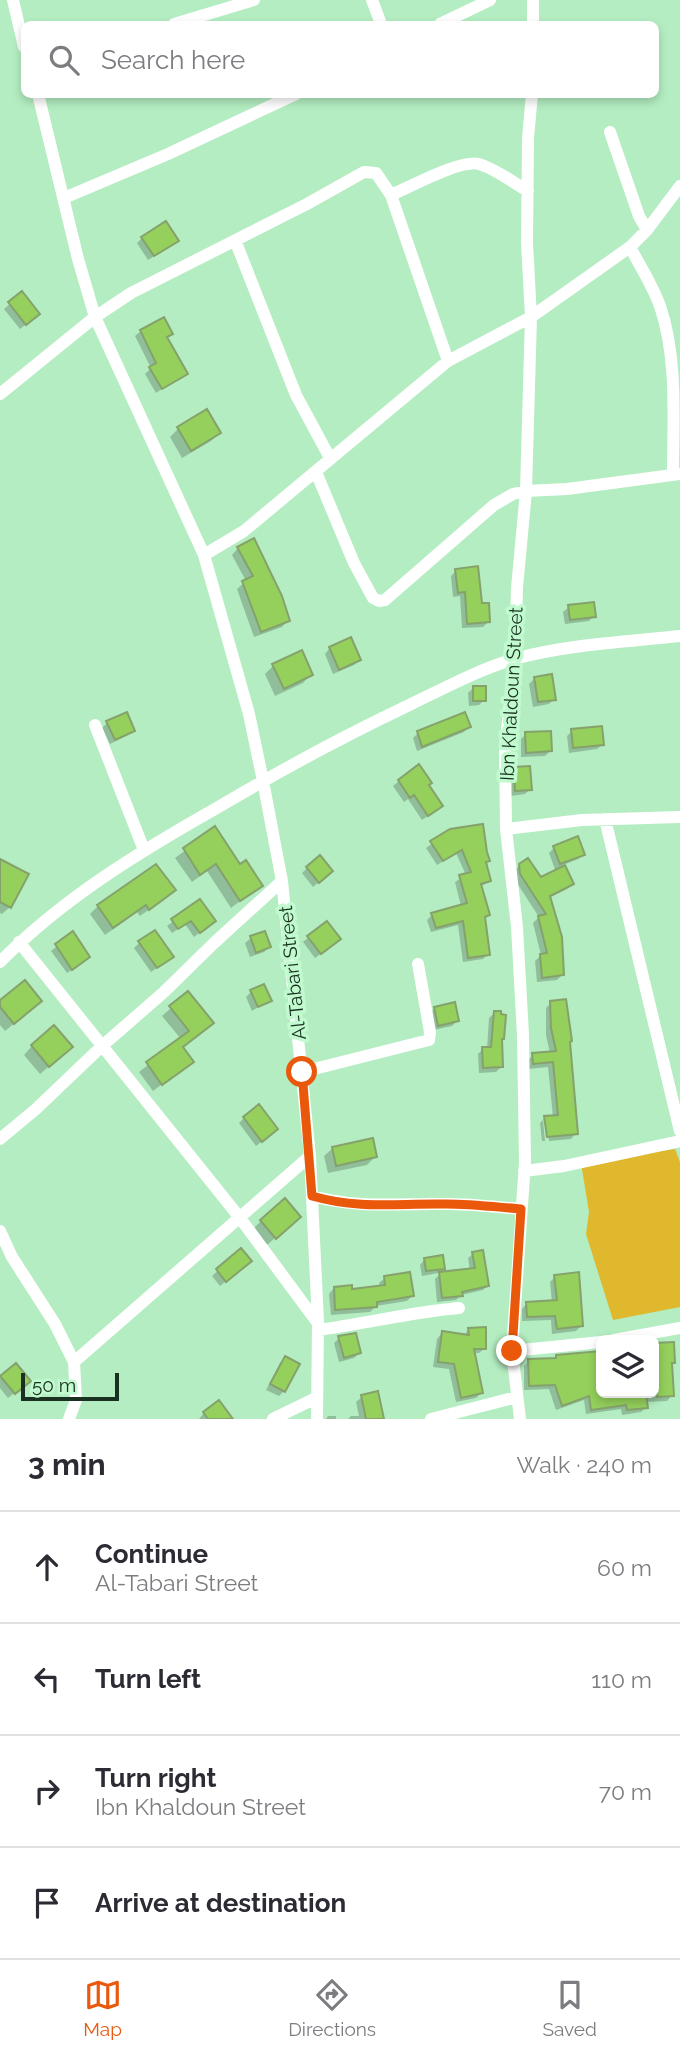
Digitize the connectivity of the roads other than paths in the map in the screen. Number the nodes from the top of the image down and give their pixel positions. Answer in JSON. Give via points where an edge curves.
{"nodes":[{"id":1,"x":13,"y":0,"type":"edge"},
{"id":2,"x":254,"y":0,"type":"edge"},
{"id":3,"x":372,"y":0,"type":"edge"},
{"id":4,"x":490,"y":0,"type":"edge"},
{"id":5,"x":533,"y":0,"type":"edge"},
{"id":6,"x":184,"y":21,"type":"edge"},
{"id":7,"x":380,"y":21,"type":"edge"},
{"id":8,"x":446,"y":21,"type":"edge"},
{"id":9,"x":533,"y":21,"type":"edge"},
{"id":10,"x":21,"y":34,"type":"edge"},
{"id":11,"x":39,"y":98,"type":"edge"},
{"id":12,"x":287,"y":98,"type":"edge"},
{"id":13,"x":532,"y":98,"type":"edge"},
{"id":14,"x":610,"y":132,"type":"dead end"},
{"id":15,"x":680,"y":186,"type":"edge"},
{"id":16,"x":527,"y":191,"type":"junction"},
{"id":17,"x":391,"y":195,"type":"junction"},
{"id":18,"x":64,"y":198,"type":"junction"},
{"id":19,"x":647,"y":230,"type":"junction"},
{"id":20,"x":235,"y":240,"type":"junction"},
{"id":21,"x":630,"y":247,"type":"junction"},
{"id":22,"x":95,"y":317,"type":"junction"},
{"id":23,"x":531,"y":317,"type":"junction"},
{"id":24,"x":447,"y":361,"type":"junction"},
{"id":25,"x":0,"y":394,"type":"edge"},
{"id":26,"x":330,"y":458,"type":"junction"},
{"id":27,"x":316,"y":472,"type":"junction"},
{"id":28,"x":676,"y":475,"type":"edge"},
{"id":29,"x":526,"y":491,"type":"junction"},
{"id":30,"x":204,"y":555,"type":"junction"},
{"id":31,"x":680,"y":636,"type":"edge"},
{"id":32,"x":516,"y":659,"type":"junction"},
{"id":33,"x":95,"y":726,"type":"dead end"},
{"id":34,"x":263,"y":780,"type":"junction"},
{"id":35,"x":680,"y":817,"type":"edge"},
{"id":36,"x":605,"y":818,"type":"junction"},
{"id":37,"x":506,"y":829,"type":"junction"},
{"id":38,"x":144,"y":850,"type":"junction"},
{"id":39,"x":282,"y":881,"type":"junction"},
{"id":40,"x":19,"y":942,"type":"junction"},
{"id":41,"x":0,"y":962,"type":"edge"},
{"id":42,"x":418,"y":964,"type":"dead end"},
{"id":43,"x":102,"y":1046,"type":"junction"},
{"id":44,"x":302,"y":1072,"type":"junction"},
{"id":45,"x":680,"y":1131,"type":"edge"},
{"id":46,"x":0,"y":1139,"type":"edge"},
{"id":47,"x":680,"y":1141,"type":"edge"},
{"id":48,"x":310,"y":1156,"type":"junction"},
{"id":49,"x":524,"y":1171,"type":"junction"},
{"id":50,"x":312,"y":1196,"type":"junction"},
{"id":51,"x":521,"y":1209,"type":"junction"},
{"id":52,"x":240,"y":1218,"type":"junction"},
{"id":53,"x":0,"y":1231,"type":"edge"},
{"id":54,"x":459,"y":1308,"type":"dead end"},
{"id":55,"x":318,"y":1326,"type":"junction"},
{"id":56,"x":680,"y":1328,"type":"edge"},
{"id":57,"x":642,"y":1335,"type":"edge"},
{"id":58,"x":596,"y":1343,"type":"edge"},
{"id":59,"x":512,"y":1351,"type":"junction"},
{"id":60,"x":74,"y":1362,"type":"junction"},
{"id":61,"x":517,"y":1397,"type":"junction"},
{"id":62,"x":316,"y":1398,"type":"junction"},
{"id":63,"x":69,"y":1419,"type":"edge"},
{"id":64,"x":273,"y":1419,"type":"edge"},
{"id":65,"x":317,"y":1419,"type":"edge"},
{"id":66,"x":431,"y":1419,"type":"edge"},
{"id":67,"x":520,"y":1419,"type":"edge"}],
"edges":[{"from":1,"to":10,"type":"street"},
{"from":2,"to":6,"type":"street"},
{"from":3,"to":7,"type":"street"},
{"from":4,"to":8,"type":"street"},
{"from":5,"to":9,"type":"street"},
{"from":11,"to":18,"type":"street","name":"Al-Tabari Street"},
{"from":12,"to":18,"type":"street"},
{"from":13,"to":16,"type":"street","name":"Ibn Khaldoun Street"},
{"from":14,"to":19,"type":"street"},
{"from":15,"to":19,"type":"street"},
{"from":16,"to":17,"type":"street","via":[[473,163]]},
{"from":16,"to":23,"type":"street","name":"Ibn Khaldoun Street"},
{"from":17,"to":20,"type":"street","via":[[376,173],[364,172]]},
{"from":17,"to":24,"type":"street"},
{"from":18,"to":22,"type":"street","name":"Al-Tabari Street"},
{"from":19,"to":21,"type":"street"},
{"from":20,"to":22,"type":"street","via":[[131,293]]},
{"from":20,"to":26,"type":"street","via":[[296,395]]},
{"from":21,"to":23,"type":"street"},
{"from":21,"to":28,"type":"street","via":[[660,306],[666,335]]},
{"from":22,"to":25,"type":"street"},
{"from":22,"to":30,"type":"street","name":"Al-Tabari Street"},
{"from":23,"to":24,"type":"street"},
{"from":23,"to":29,"type":"street","name":"Ibn Khaldoun Street"},
{"from":24,"to":26,"type":"street"},
{"from":26,"to":27,"type":"street"},
{"from":27,"to":29,"type":"street","via":[[354,563],[379,601],[494,505]]},
{"from":27,"to":30,"type":"street","via":[[244,531]]},
{"from":28,"to":29,"type":"street"},
{"from":29,"to":32,"type":"street","name":"Ibn Khaldoun Street"},
{"from":30,"to":34,"type":"street","name":"Al-Tabari Street"},
{"from":31,"to":32,"type":"street","via":[[571,647]]},
{"from":32,"to":34,"type":"street","via":[[370,724]]},
{"from":32,"to":37,"type":"street","name":"Ibn Khaldoun Street","via":[[505,747]]},
{"from":33,"to":38,"type":"street"},
{"from":34,"to":38,"type":"street"},
{"from":34,"to":39,"type":"street","name":"Al-Tabari Street"},
{"from":35,"to":36,"type":"street"},
{"from":36,"to":37,"type":"street"},
{"from":36,"to":45,"type":"street"},
{"from":37,"to":49,"type":"street","name":"Ibn Khaldoun Street","via":[[523,1035]]},
{"from":38,"to":40,"type":"street"},
{"from":39,"to":43,"type":"street"},
{"from":39,"to":44,"type":"street","name":"Al-Tabari Street"},
{"from":40,"to":41,"type":"street"},
{"from":40,"to":43,"type":"street"},
{"from":42,"to":44,"type":"street","via":[[429,1040]]},
{"from":43,"to":46,"type":"street"},
{"from":43,"to":52,"type":"street"},
{"from":44,"to":48,"type":"street","name":"Al-Tabari Street"},
{"from":47,"to":49,"type":"street"},
{"from":48,"to":50,"type":"street","name":"Al-Tabari Street"},
{"from":48,"to":52,"type":"street"},
{"from":49,"to":51,"type":"street","name":"Ibn Khaldoun Street"},
{"from":50,"to":51,"type":"street","via":[[380,1207],[449,1203]]},
{"from":50,"to":55,"type":"street","name":"Al-Tabari Street"},
{"from":51,"to":59,"type":"street","name":"Ibn Khaldoun Street"},
{"from":52,"to":55,"type":"street"},
{"from":52,"to":60,"type":"street"},
{"from":53,"to":60,"type":"street"},
{"from":54,"to":55,"type":"street"},
{"from":55,"to":62,"type":"street","name":"Al-Tabari Street"},
{"from":56,"to":57,"type":"street"},
{"from":58,"to":59,"type":"street"},
{"from":59,"to":61,"type":"street","name":"Ibn Khaldoun Street"},
{"from":60,"to":63,"type":"street","via":[[76,1400]]},
{"from":61,"to":66,"type":"street"},
{"from":61,"to":67,"type":"street","name":"Ibn Khaldoun Street"},
{"from":62,"to":64,"type":"street"},
{"from":62,"to":65,"type":"street","name":"Al-Tabari Street"}]}
